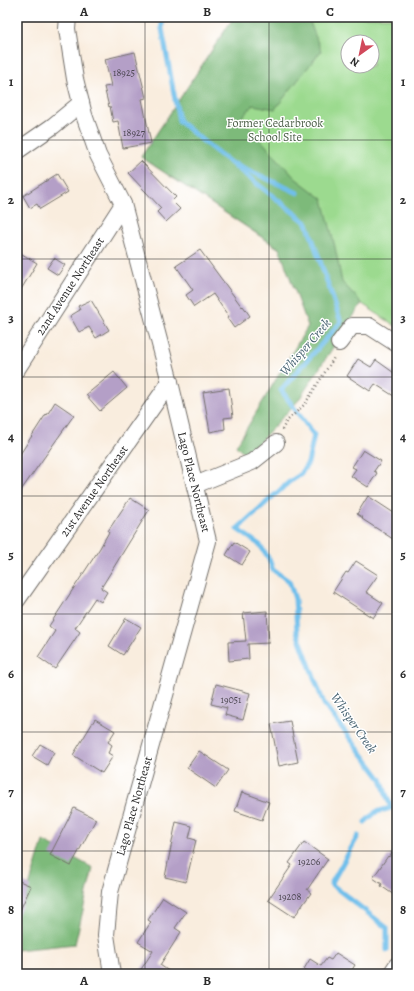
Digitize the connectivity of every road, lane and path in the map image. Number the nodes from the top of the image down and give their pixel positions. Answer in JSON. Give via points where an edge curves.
{"nodes":[{"id":1,"x":68,"y":17,"type":"edge"},
{"id":2,"x":81,"y":103,"type":"junction"},
{"id":3,"x":17,"y":151,"type":"edge"},
{"id":4,"x":123,"y":204,"type":"junction"},
{"id":5,"x":339,"y":343,"type":"joint"},
{"id":6,"x":397,"y":344,"type":"edge"},
{"id":7,"x":17,"y":369,"type":"edge"},
{"id":8,"x":170,"y":382,"type":"junction"},
{"id":9,"x":290,"y":418,"type":"dead end"},
{"id":10,"x":276,"y":443,"type":"dead end"},
{"id":11,"x":195,"y":485,"type":"junction"},
{"id":12,"x":17,"y":600,"type":"edge"},
{"id":13,"x":397,"y":965,"type":"edge"},
{"id":14,"x":112,"y":974,"type":"edge"},
{"id":15,"x":391,"y":974,"type":"edge"}],
"edges":[{"from":1,"to":2,"type":"street","name":"Lago Place Northeast","via":[[67,29]]},
{"from":2,"to":3,"type":"street"},
{"from":2,"to":4,"type":"street","name":"Lago Place Northeast","via":[[98,155]]},
{"from":4,"to":7,"type":"street","name":"22nd Avenue Northeast"},
{"from":4,"to":8,"type":"street","name":"Lago Place Northeast"},
{"from":5,"to":6,"type":"street","via":[[352,326],[369,326]]},
{"from":5,"to":9,"type":"path","via":[[342,346],[301,408]]},
{"from":8,"to":11,"type":"street","name":"Lago Place Northeast"},
{"from":8,"to":12,"type":"street","name":"21st Avenue Northeast"},
{"from":10,"to":11,"type":"street","via":[[252,462]]},
{"from":11,"to":14,"type":"street","name":"Lago Place Northeast","via":[[208,541],[110,892],[106,935]]},
{"from":13,"to":15,"type":"street"}]}
